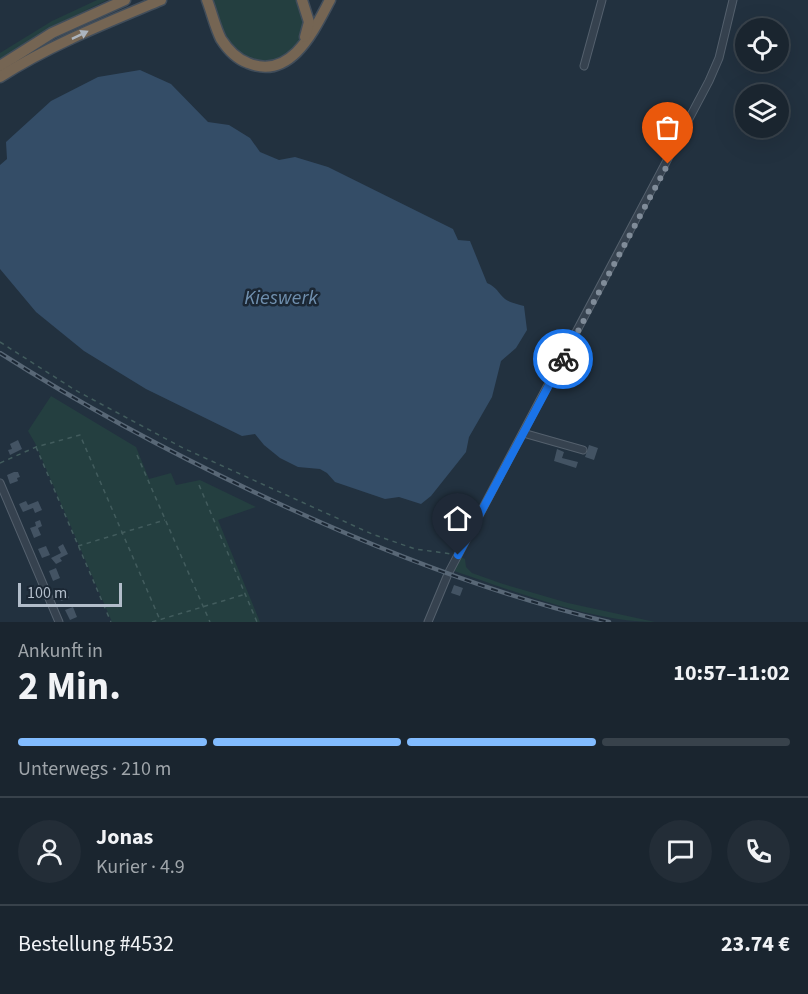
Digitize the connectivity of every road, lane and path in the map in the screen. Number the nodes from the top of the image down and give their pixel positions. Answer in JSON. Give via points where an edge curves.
{"nodes":[{"id":1,"x":125,"y":0,"type":"edge"},
{"id":2,"x":161,"y":0,"type":"edge"},
{"id":3,"x":302,"y":0,"type":"edge"},
{"id":4,"x":330,"y":0,"type":"edge"},
{"id":5,"x":602,"y":0,"type":"edge"},
{"id":6,"x":733,"y":0,"type":"edge"},
{"id":7,"x":208,"y":1,"type":"edge"},
{"id":8,"x":302,"y":46,"type":"junction"},
{"id":9,"x":0,"y":66,"type":"edge"},
{"id":10,"x":584,"y":66,"type":"dead end"},
{"id":11,"x":0,"y":77,"type":"edge"},
{"id":12,"x":0,"y":342,"type":"edge"},
{"id":13,"x":523,"y":432,"type":"junction"},
{"id":14,"x":36,"y":447,"type":"junction"},
{"id":15,"x":583,"y":450,"type":"dead end"},
{"id":16,"x":137,"y":455,"type":"dead end"},
{"id":17,"x":0,"y":463,"type":"edge"},
{"id":18,"x":0,"y":483,"type":"edge"},
{"id":19,"x":199,"y":485,"type":"dead end"},
{"id":20,"x":165,"y":519,"type":"junction"},
{"id":21,"x":122,"y":532,"type":"junction"},
{"id":22,"x":78,"y":546,"type":"junction"},
{"id":23,"x":458,"y":555,"type":"junction"},
{"id":24,"x":246,"y":594,"type":"junction"},
{"id":25,"x":204,"y":607,"type":"junction"},
{"id":26,"x":161,"y":620,"type":"edge"},
{"id":27,"x":59,"y":622,"type":"edge"},
{"id":28,"x":111,"y":622,"type":"edge"},
{"id":29,"x":152,"y":622,"type":"edge"},
{"id":30,"x":210,"y":622,"type":"edge"},
{"id":31,"x":257,"y":622,"type":"edge"},
{"id":32,"x":428,"y":622,"type":"edge"}],
"edges":[{"from":1,"to":9,"type":"highway","via":[[52,33]]},
{"from":11,"to":2,"type":"highway","one_way":true,"via":[[92,29]]},
{"from":3,"to":8,"type":"highway","via":[[309,22]]},
{"from":4,"to":8,"type":"highway"},
{"from":5,"to":10,"type":"street"},
{"from":6,"to":13,"type":"street","via":[[719,58],[709,81]]},
{"from":7,"to":8,"type":"highway","via":[[221,38],[240,60],[255,66],[272,66],[288,60]]},
{"from":12,"to":23,"type":"path","via":[[75,390],[183,448],[372,534],[415,549]]},
{"from":13,"to":15,"type":"street"},
{"from":13,"to":23,"type":"street"},
{"from":14,"to":17,"type":"path"},
{"from":14,"to":21,"type":"path","via":[[80,435]]},
{"from":14,"to":22,"type":"path"},
{"from":16,"to":20,"type":"path"},
{"from":18,"to":27,"type":"street"},
{"from":19,"to":24,"type":"path"},
{"from":20,"to":21,"type":"path"},
{"from":20,"to":25,"type":"path"},
{"from":21,"to":22,"type":"path"},
{"from":21,"to":26,"type":"path"},
{"from":22,"to":28,"type":"path"},
{"from":23,"to":32,"type":"street"},
{"from":24,"to":25,"type":"path"},
{"from":24,"to":31,"type":"path"},
{"from":25,"to":26,"type":"path"},
{"from":25,"to":30,"type":"path"},
{"from":26,"to":29,"type":"path"}]}
